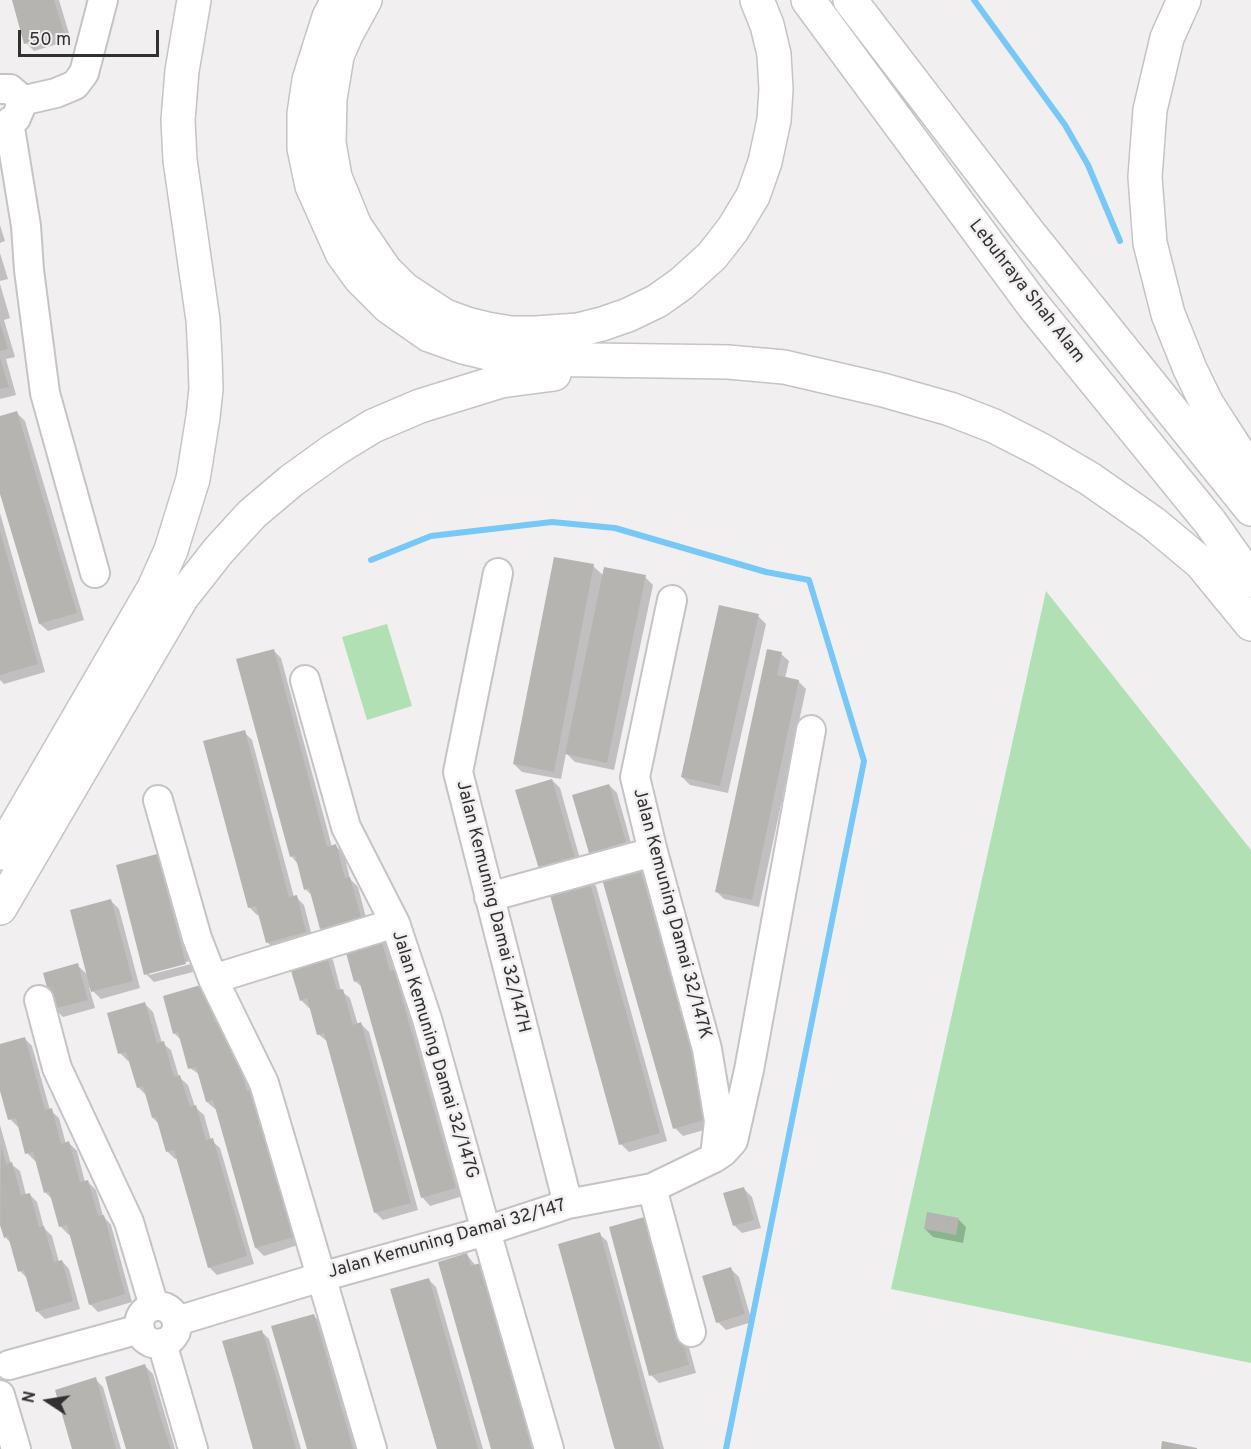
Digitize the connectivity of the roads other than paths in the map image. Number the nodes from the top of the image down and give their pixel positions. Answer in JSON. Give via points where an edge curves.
{"nodes":[{"id":1,"x":103,"y":0,"type":"edge"},
{"id":2,"x":194,"y":0,"type":"edge"},
{"id":3,"x":338,"y":0,"type":"edge"},
{"id":4,"x":365,"y":0,"type":"edge"},
{"id":5,"x":757,"y":0,"type":"edge"},
{"id":6,"x":808,"y":0,"type":"edge"},
{"id":7,"x":850,"y":0,"type":"edge"},
{"id":8,"x":1184,"y":0,"type":"edge"},
{"id":9,"x":7,"y":108,"type":"edge"},
{"id":10,"x":642,"y":362,"type":"junction"},
{"id":11,"x":1251,"y":472,"type":"edge"},
{"id":12,"x":1251,"y":509,"type":"edge"},
{"id":13,"x":95,"y":573,"type":"dead end"},
{"id":14,"x":498,"y":573,"type":"dead end"},
{"id":15,"x":1251,"y":580,"type":"edge"},
{"id":16,"x":672,"y":600,"type":"dead end"},
{"id":17,"x":1251,"y":624,"type":"edge"},
{"id":18,"x":305,"y":680,"type":"dead end"},
{"id":19,"x":811,"y":730,"type":"dead end"},
{"id":20,"x":158,"y":800,"type":"dead end"},
{"id":21,"x":653,"y":852,"type":"junction"},
{"id":22,"x":0,"y":853,"type":"edge"},
{"id":23,"x":489,"y":897,"type":"junction"},
{"id":24,"x":0,"y":908,"type":"edge"},
{"id":25,"x":395,"y":923,"type":"junction"},
{"id":26,"x":213,"y":980,"type":"junction"},
{"id":27,"x":39,"y":1000,"type":"dead end"},
{"id":28,"x":706,"y":1049,"type":"junction"},
{"id":29,"x":749,"y":1070,"type":"junction"},
{"id":30,"x":714,"y":1158,"type":"junction"},
{"id":31,"x":651,"y":1188,"type":"junction"},
{"id":32,"x":568,"y":1204,"type":"junction"},
{"id":33,"x":486,"y":1231,"type":"junction"},
{"id":34,"x":321,"y":1277,"type":"junction"},
{"id":35,"x":158,"y":1325,"type":"junction"},
{"id":36,"x":691,"y":1332,"type":"dead end"},
{"id":37,"x":3,"y":1369,"type":"edge"},
{"id":38,"x":0,"y":1395,"type":"edge"},
{"id":39,"x":16,"y":1449,"type":"edge"},
{"id":40,"x":194,"y":1449,"type":"edge"},
{"id":41,"x":372,"y":1449,"type":"edge"},
{"id":42,"x":549,"y":1449,"type":"edge"}],
"edges":[{"from":1,"to":9,"type":"street","via":[[84,73],[75,85]]},
{"from":2,"to":22,"type":"highway","via":[[178,120],[205,357],[206,388],[193,479],[171,550],[154,588]]},
{"from":3,"to":10,"type":"highway","via":[[309,80],[304,148],[318,204],[342,253],[360,278],[389,307],[429,335],[464,347],[526,359]]},
{"from":4,"to":5,"type":"highway","via":[[338,56],[330,99],[329,143],[335,177],[355,226],[385,270],[404,289],[445,316],[511,333],[578,330],[628,315],[681,284],[734,230],[753,196],[774,120],[774,54]]},
{"from":6,"to":15,"type":"highway","name":"Lebuhraya Shah Alam","via":[[1033,305],[1210,522]]},
{"from":7,"to":12,"type":"highway","via":[[1028,232]]},
{"from":8,"to":11,"type":"highway","via":[[1167,38],[1150,110],[1145,177],[1150,243],[1168,314],[1190,369],[1207,404]]},
{"from":9,"to":13,"type":"street","via":[[26,226],[45,393]]},
{"from":10,"to":17,"type":"highway","via":[[728,362],[784,367],[939,406],[994,426],[1090,479],[1153,523],[1201,563]]},
{"from":10,"to":24,"type":"highway","via":[[501,381],[420,406],[373,426],[334,450],[252,514],[182,597]]},
{"from":14,"to":23,"type":"street","name":"Jalan Kemuning Damai 32/147H","via":[[458,772]]},
{"from":16,"to":21,"type":"street","name":"Jalan Kemuning Damai 32/147K","via":[[635,777]]},
{"from":18,"to":25,"type":"street","name":"Jalan Kemuning Damai 32/147G","via":[[346,827]]},
{"from":19,"to":29,"type":"street"},
{"from":20,"to":26,"type":"street","via":[[197,938]]},
{"from":21,"to":23,"type":"street"},
{"from":21,"to":28,"type":"street","name":"Jalan Kemuning Damai 32/147K"},
{"from":23,"to":32,"type":"street","name":"Jalan Kemuning Damai 32/147H"},
{"from":25,"to":26,"type":"street"},
{"from":25,"to":33,"type":"street","name":"Jalan Kemuning Damai 32/147G","via":[[427,1019]]},
{"from":26,"to":34,"type":"street","via":[[264,1083]]},
{"from":27,"to":35,"type":"street","via":[[57,1068],[129,1222]]},
{"from":28,"to":29,"type":"street","via":[[722,1064]]},
{"from":28,"to":30,"type":"street","name":"Jalan Kemuning Damai 32/147K","via":[[719,1121]]},
{"from":29,"to":30,"type":"street","via":[[733,1141]]},
{"from":30,"to":31,"type":"street","name":"Jalan Kemuning Damai 32/147"},
{"from":31,"to":32,"type":"street","name":"Jalan Kemuning Damai 32/147"},
{"from":31,"to":36,"type":"street"},
{"from":32,"to":33,"type":"street","name":"Jalan Kemuning Damai 32/147"},
{"from":33,"to":34,"type":"street","name":"Jalan Kemuning Damai 32/147"},
{"from":33,"to":42,"type":"street","name":"Jalan Kemuning Damai 32/147G"},
{"from":34,"to":35,"type":"street","name":"Jalan Kemuning Damai 32/147"},
{"from":34,"to":41,"type":"street"},
{"from":35,"to":37,"type":"street","name":"Jalan Kemuning Damai 32/147"},
{"from":35,"to":40,"type":"street"},
{"from":38,"to":39,"type":"street"}]}
